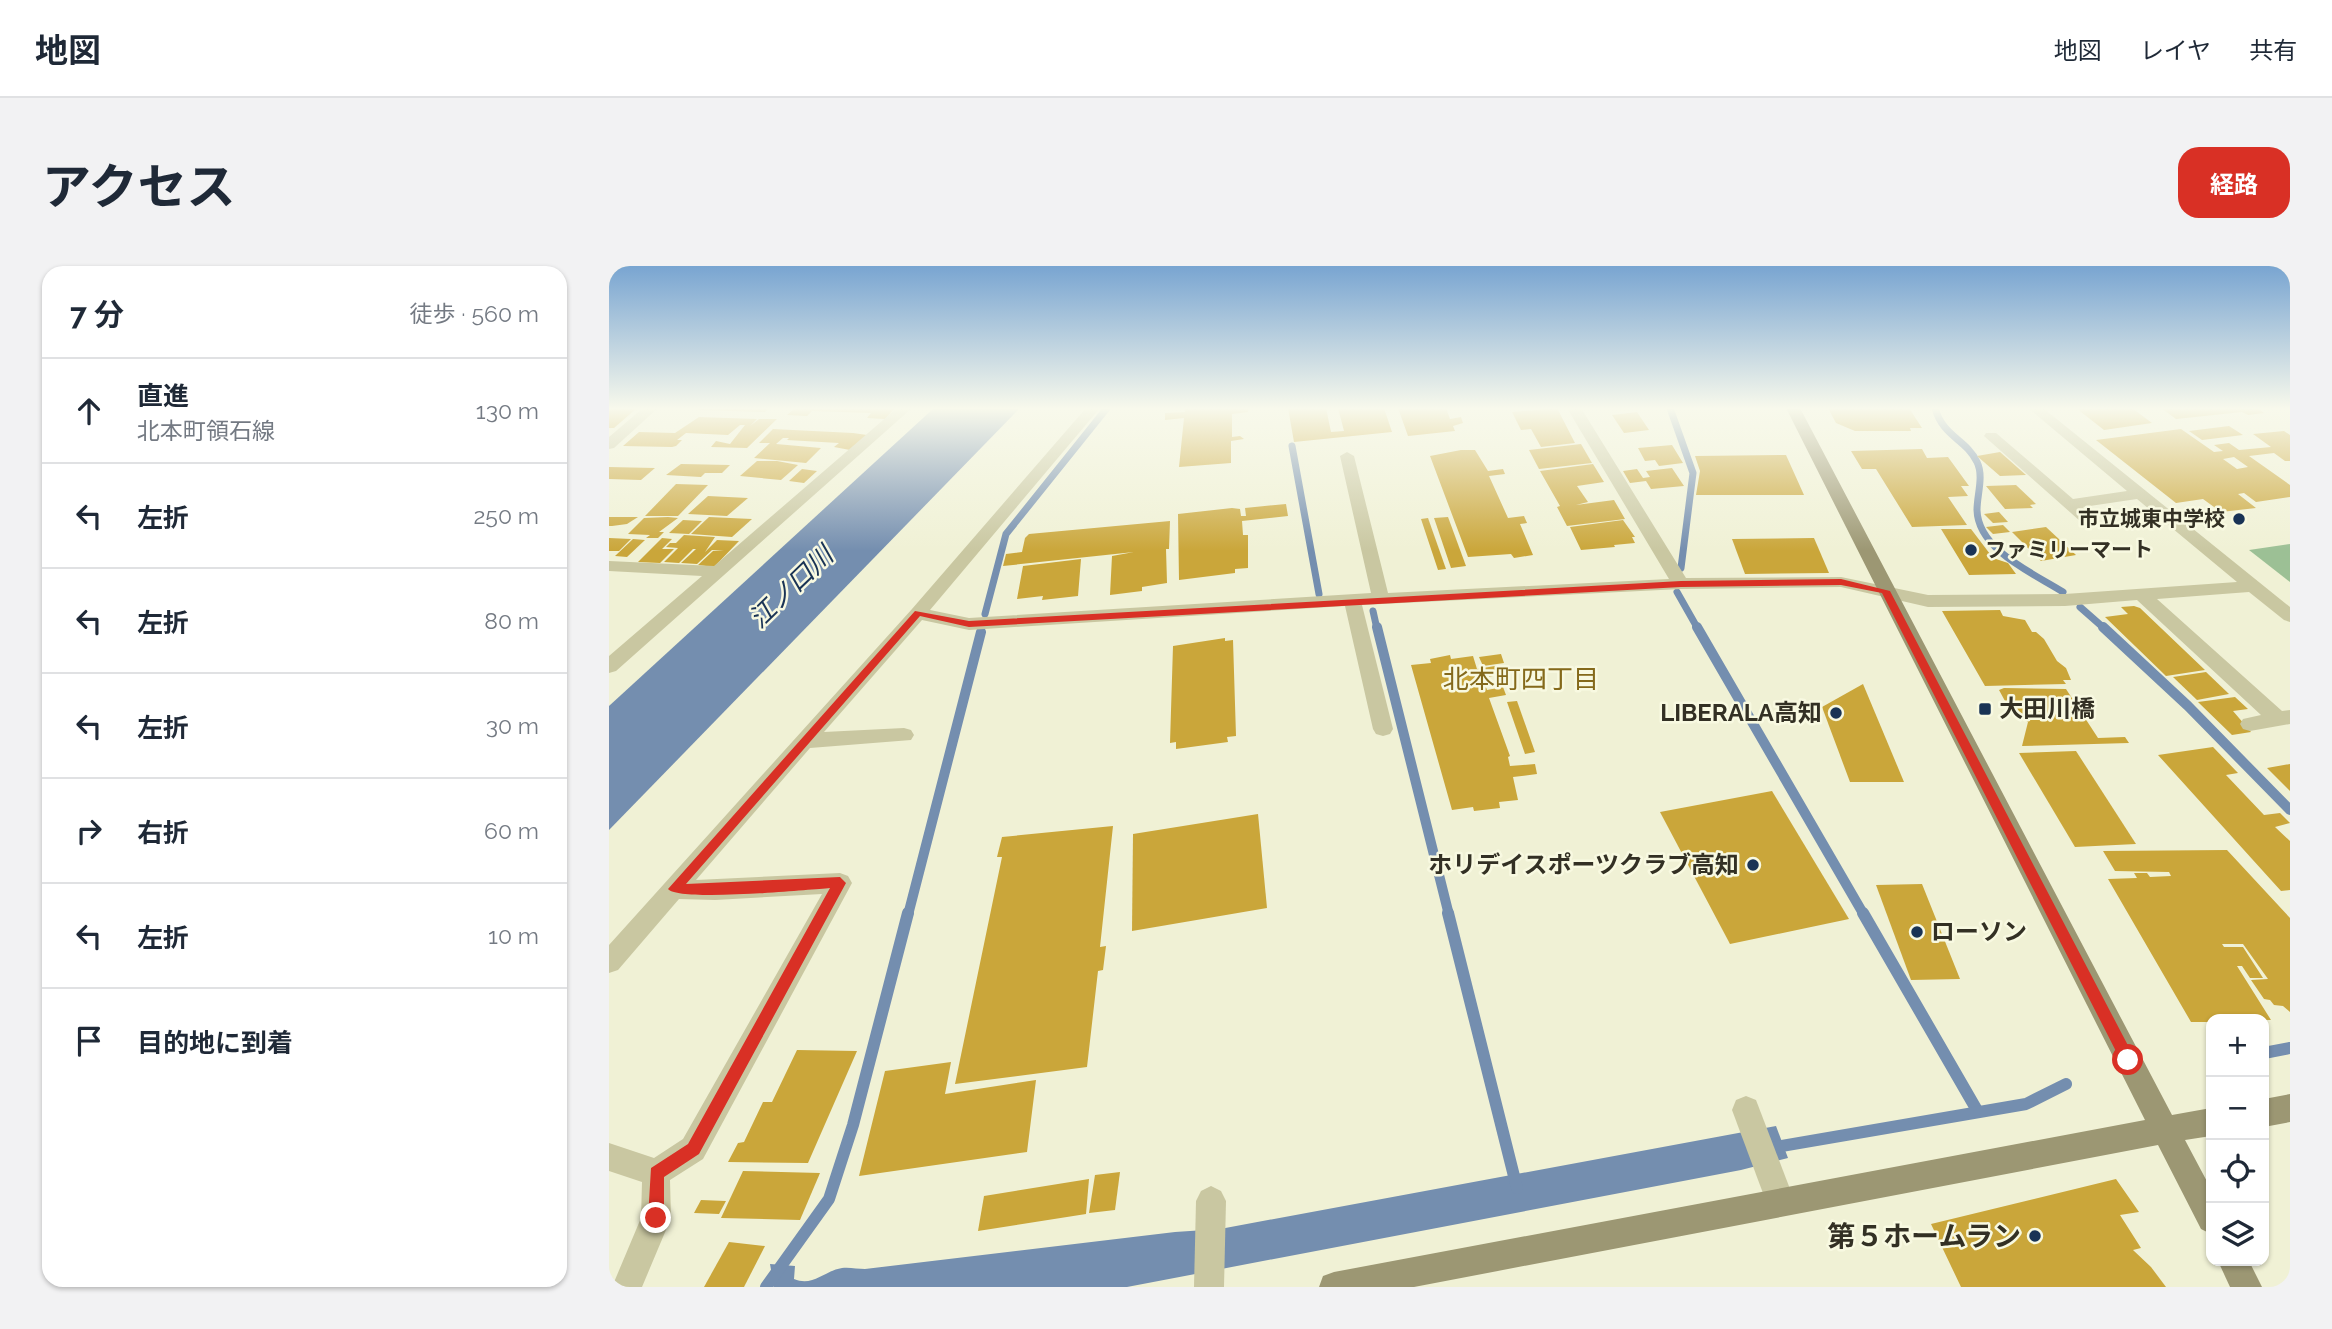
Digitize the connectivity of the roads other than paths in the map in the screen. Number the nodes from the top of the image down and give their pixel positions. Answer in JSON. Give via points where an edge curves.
{"nodes":[{"id":1,"x":849,"y":456,"type":"edge"},
{"id":2,"x":1052,"y":456,"type":"edge"},
{"id":3,"x":1347,"y":456,"type":"dead end"},
{"id":4,"x":1603,"y":456,"type":"edge"},
{"id":5,"x":1817,"y":456,"type":"edge"},
{"id":6,"x":2014,"y":456,"type":"edge"},
{"id":7,"x":2093,"y":456,"type":"edge"},
{"id":8,"x":2140,"y":494,"type":"junction"},
{"id":9,"x":2070,"y":504,"type":"junction"},
{"id":10,"x":2086,"y":518,"type":"dead end"},
{"id":11,"x":609,"y":566,"type":"edge"},
{"id":12,"x":715,"y":571,"type":"junction"},
{"id":13,"x":1681,"y":584,"type":"junction"},
{"id":14,"x":2253,"y":586,"type":"junction"},
{"id":15,"x":1886,"y":591,"type":"junction"},
{"id":16,"x":2142,"y":595,"type":"junction"},
{"id":17,"x":1381,"y":599,"type":"junction"},
{"id":18,"x":1352,"y":600,"type":"junction"},
{"id":19,"x":918,"y":613,"type":"junction"},
{"id":20,"x":2290,"y":616,"type":"edge"},
{"id":21,"x":609,"y":666,"type":"edge"},
{"id":22,"x":2284,"y":718,"type":"edge"},
{"id":23,"x":2250,"y":724,"type":"dead end"},
{"id":24,"x":1383,"y":729,"type":"dead end"},
{"id":25,"x":904,"y":735,"type":"dead end"},
{"id":26,"x":804,"y":741,"type":"junction"},
{"id":27,"x":674,"y":889,"type":"junction"},
{"id":28,"x":609,"y":962,"type":"edge"},
{"id":29,"x":2290,"y":1108,"type":"edge"},
{"id":30,"x":1746,"y":1110,"type":"dead end"},
{"id":31,"x":2269,"y":1112,"type":"edge"},
{"id":32,"x":2206,"y":1123,"type":"edge"},
{"id":33,"x":2165,"y":1131,"type":"junction"},
{"id":34,"x":609,"y":1157,"type":"edge"},
{"id":35,"x":656,"y":1173,"type":"junction"},
{"id":36,"x":1211,"y":1200,"type":"dead end"},
{"id":37,"x":1780,"y":1202,"type":"junction"},
{"id":38,"x":2206,"y":1209,"type":"edge"},
{"id":39,"x":2236,"y":1266,"type":"edge"},
{"id":40,"x":1209,"y":1285,"type":"edge"},
{"id":41,"x":627,"y":1287,"type":"edge"},
{"id":42,"x":1334,"y":1287,"type":"edge"},
{"id":43,"x":2247,"y":1287,"type":"edge"}],
"edges":[{"from":1,"to":12,"type":"street"},
{"from":2,"to":19,"type":"street"},
{"from":3,"to":17,"type":"street"},
{"from":4,"to":13,"type":"street"},
{"from":5,"to":15,"type":"main road"},
{"from":6,"to":9,"type":"street"},
{"from":7,"to":8,"type":"street"},
{"from":8,"to":9,"type":"street"},
{"from":8,"to":14,"type":"street"},
{"from":9,"to":10,"type":"street"},
{"from":11,"to":12,"type":"street"},
{"from":12,"to":21,"type":"street"},
{"from":13,"to":15,"type":"street","via":[[1841,582]]},
{"from":13,"to":17,"type":"street"},
{"from":14,"to":16,"type":"street"},
{"from":14,"to":20,"type":"street"},
{"from":15,"to":16,"type":"street","via":[[1929,601]]},
{"from":15,"to":33,"type":"main road"},
{"from":16,"to":22,"type":"street"},
{"from":17,"to":18,"type":"street"},
{"from":18,"to":19,"type":"street","via":[[969,624]]},
{"from":18,"to":24,"type":"street"},
{"from":19,"to":26,"type":"street"},
{"from":22,"to":23,"type":"street"},
{"from":25,"to":26,"type":"street"},
{"from":26,"to":27,"type":"street"},
{"from":27,"to":28,"type":"street"},
{"from":27,"to":35,"type":"street","via":[[840,883],[693,1149]]},
{"from":29,"to":31,"type":"main road"},
{"from":30,"to":37,"type":"street"},
{"from":32,"to":33,"type":"main road"},
{"from":33,"to":37,"type":"main road"},
{"from":33,"to":38,"type":"main road"},
{"from":34,"to":35,"type":"street"},
{"from":35,"to":41,"type":"street","via":[[656,1218]]},
{"from":36,"to":40,"type":"street"},
{"from":37,"to":42,"type":"main road"},
{"from":39,"to":43,"type":"main road"}]}
